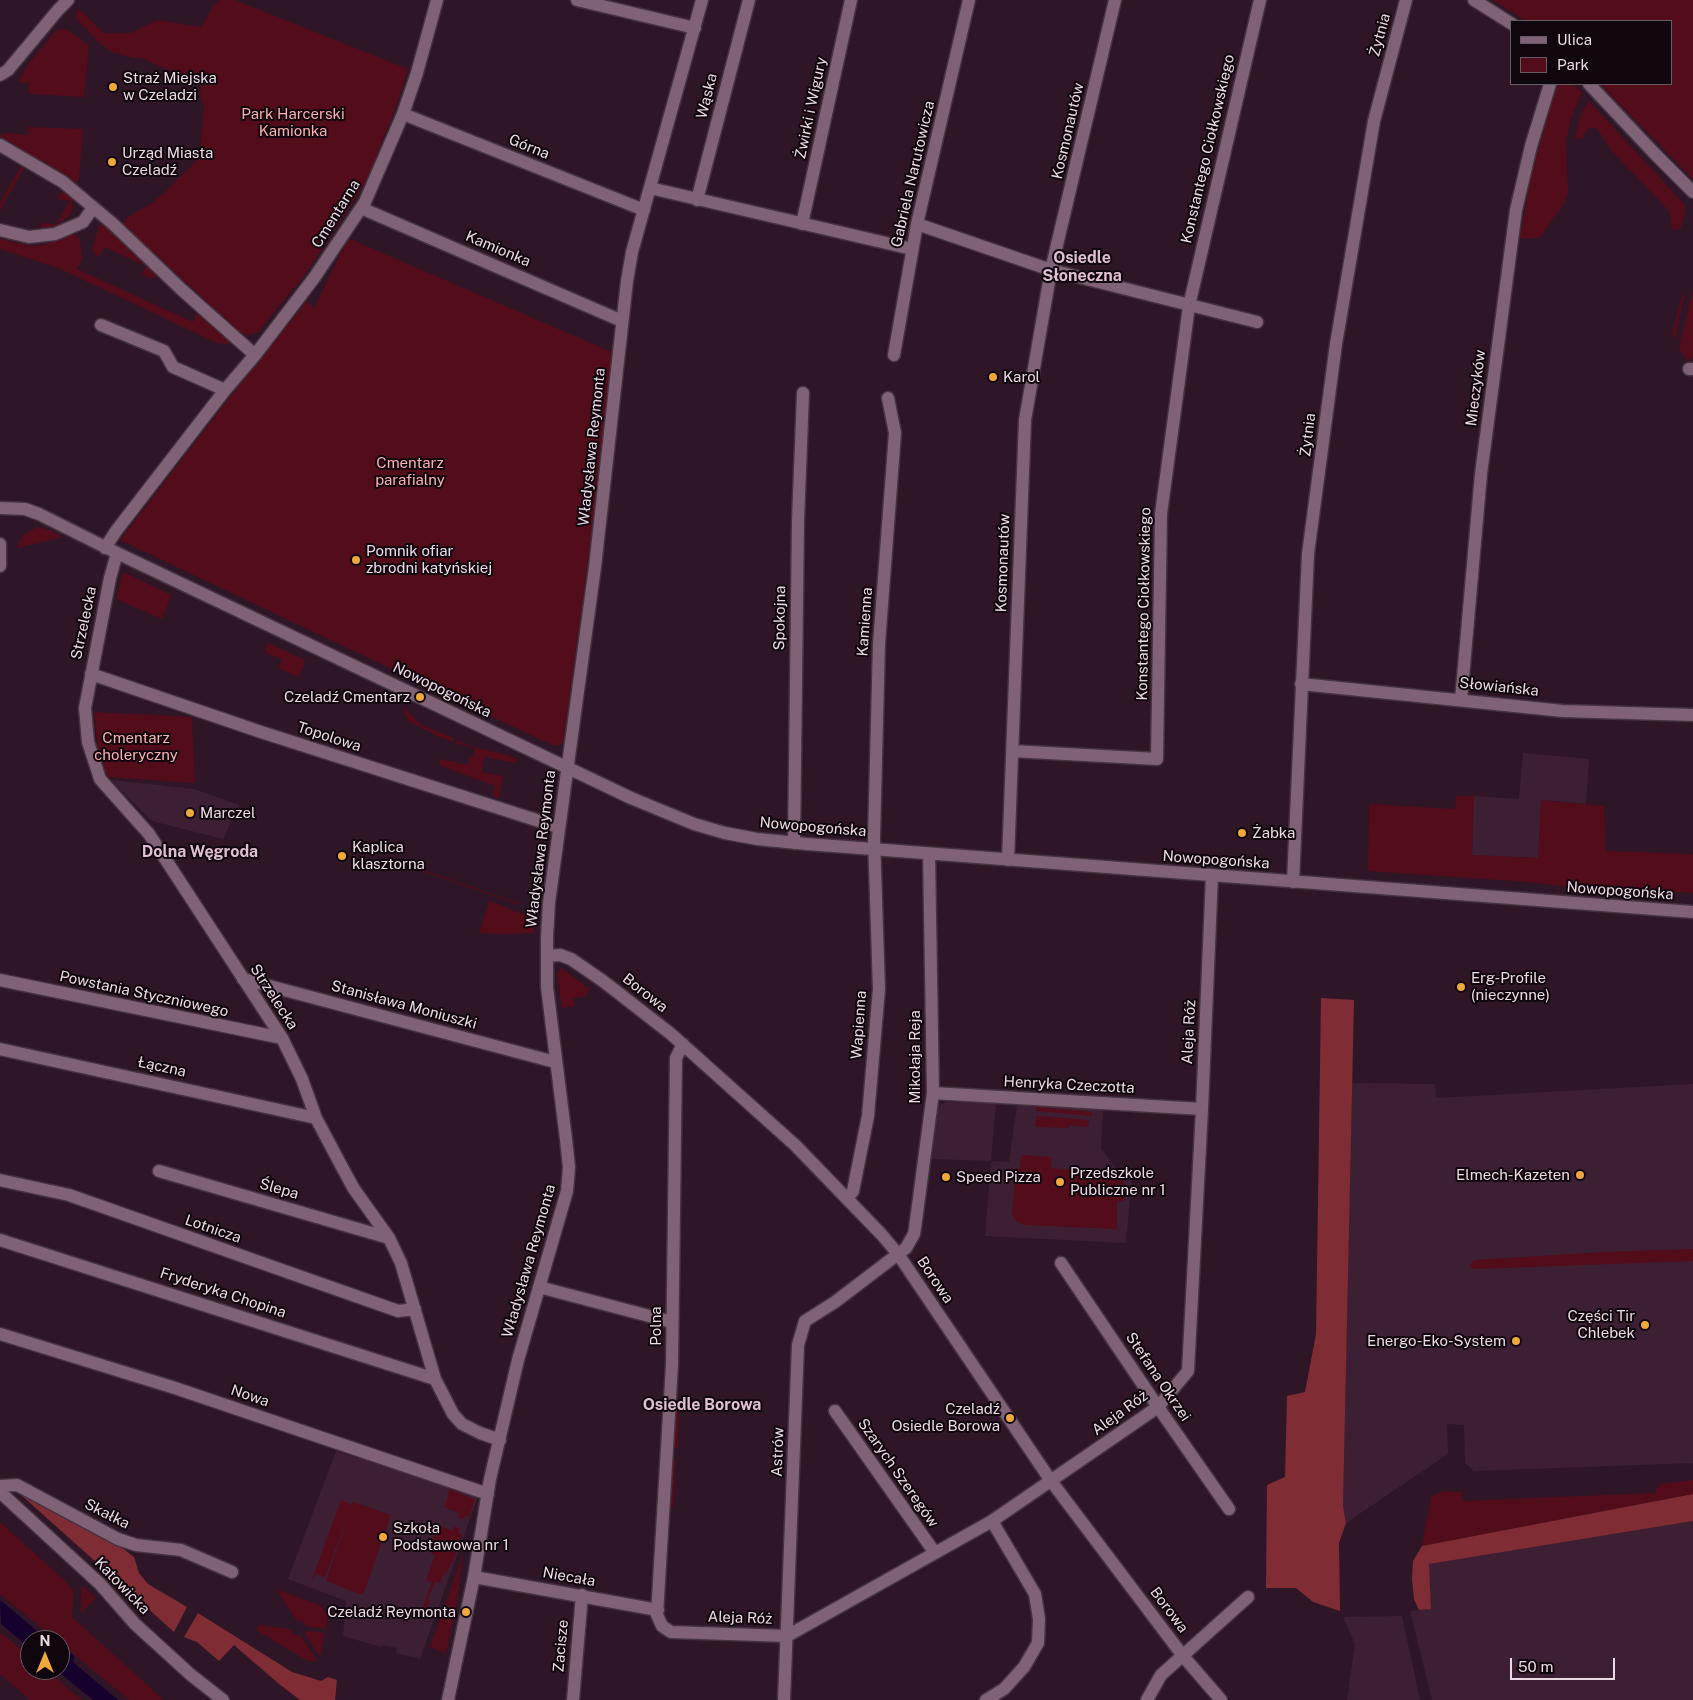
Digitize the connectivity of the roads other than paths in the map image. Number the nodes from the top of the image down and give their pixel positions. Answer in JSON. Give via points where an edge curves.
{"nodes":[{"id":1,"x":68,"y":0,"type":"edge"},
{"id":2,"x":437,"y":0,"type":"edge"},
{"id":3,"x":577,"y":0,"type":"edge"},
{"id":4,"x":702,"y":0,"type":"edge"},
{"id":5,"x":749,"y":0,"type":"edge"},
{"id":6,"x":851,"y":0,"type":"edge"},
{"id":7,"x":969,"y":0,"type":"edge"},
{"id":8,"x":1115,"y":0,"type":"edge"},
{"id":9,"x":1260,"y":0,"type":"edge"},
{"id":10,"x":1406,"y":0,"type":"edge"},
{"id":11,"x":1474,"y":0,"type":"edge"},
{"id":12,"x":1510,"y":23,"type":"edge"},
{"id":13,"x":695,"y":28,"type":"junction"},
{"id":14,"x":4,"y":72,"type":"edge"},
{"id":15,"x":0,"y":85,"type":"edge"},
{"id":16,"x":1550,"y":85,"type":"edge"},
{"id":17,"x":1590,"y":85,"type":"edge"},
{"id":18,"x":403,"y":114,"type":"junction"},
{"id":19,"x":0,"y":145,"type":"edge"},
{"id":20,"x":650,"y":188,"type":"junction"},
{"id":21,"x":1693,"y":192,"type":"edge"},
{"id":22,"x":697,"y":200,"type":"junction"},
{"id":23,"x":93,"y":208,"type":"junction"},
{"id":24,"x":361,"y":208,"type":"junction"},
{"id":25,"x":644,"y":210,"type":"junction"},
{"id":26,"x":802,"y":224,"type":"junction"},
{"id":27,"x":917,"y":224,"type":"junction"},
{"id":28,"x":0,"y":230,"type":"edge"},
{"id":29,"x":912,"y":250,"type":"junction"},
{"id":30,"x":1051,"y":270,"type":"junction"},
{"id":31,"x":1190,"y":306,"type":"junction"},
{"id":32,"x":622,"y":321,"type":"junction"},
{"id":33,"x":1256,"y":322,"type":"dead end"},
{"id":34,"x":100,"y":325,"type":"dead end"},
{"id":35,"x":255,"y":355,"type":"junction"},
{"id":36,"x":894,"y":355,"type":"dead end"},
{"id":37,"x":224,"y":390,"type":"junction"},
{"id":38,"x":803,"y":393,"type":"dead end"},
{"id":39,"x":888,"y":398,"type":"dead end"},
{"id":40,"x":0,"y":508,"type":"edge"},
{"id":41,"x":0,"y":544,"type":"edge"},
{"id":42,"x":111,"y":551,"type":"junction"},
{"id":43,"x":0,"y":566,"type":"edge"},
{"id":44,"x":90,"y":674,"type":"junction"},
{"id":45,"x":1302,"y":684,"type":"junction"},
{"id":46,"x":1461,"y":700,"type":"junction"},
{"id":47,"x":1693,"y":715,"type":"edge"},
{"id":48,"x":1012,"y":751,"type":"junction"},
{"id":49,"x":566,"y":767,"type":"junction"},
{"id":50,"x":558,"y":827,"type":"junction"},
{"id":51,"x":794,"y":843,"type":"junction"},
{"id":52,"x":874,"y":850,"type":"junction"},
{"id":53,"x":929,"y":854,"type":"junction"},
{"id":54,"x":1008,"y":860,"type":"junction"},
{"id":55,"x":1212,"y":876,"type":"junction"},
{"id":56,"x":1293,"y":882,"type":"junction"},
{"id":57,"x":1693,"y":912,"type":"edge"},
{"id":58,"x":547,"y":956,"type":"junction"},
{"id":59,"x":243,"y":979,"type":"junction"},
{"id":60,"x":0,"y":980,"type":"edge"},
{"id":61,"x":282,"y":1038,"type":"junction"},
{"id":62,"x":683,"y":1044,"type":"junction"},
{"id":63,"x":0,"y":1049,"type":"edge"},
{"id":64,"x":556,"y":1062,"type":"junction"},
{"id":65,"x":933,"y":1093,"type":"junction"},
{"id":66,"x":1202,"y":1109,"type":"junction"},
{"id":67,"x":316,"y":1118,"type":"junction"},
{"id":68,"x":159,"y":1171,"type":"dead end"},
{"id":69,"x":0,"y":1180,"type":"edge"},
{"id":70,"x":847,"y":1199,"type":"junction"},
{"id":71,"x":389,"y":1238,"type":"junction"},
{"id":72,"x":0,"y":1240,"type":"edge"},
{"id":73,"x":898,"y":1254,"type":"junction"},
{"id":74,"x":1061,"y":1263,"type":"dead end"},
{"id":75,"x":539,"y":1287,"type":"junction"},
{"id":76,"x":414,"y":1309,"type":"junction"},
{"id":77,"x":672,"y":1322,"type":"junction"},
{"id":78,"x":0,"y":1334,"type":"edge"},
{"id":79,"x":435,"y":1379,"type":"junction"},
{"id":80,"x":1158,"y":1407,"type":"junction"},
{"id":81,"x":835,"y":1411,"type":"dead end"},
{"id":82,"x":500,"y":1440,"type":"junction"},
{"id":83,"x":1051,"y":1481,"type":"junction"},
{"id":84,"x":0,"y":1486,"type":"edge"},
{"id":85,"x":0,"y":1492,"type":"edge"},
{"id":86,"x":488,"y":1494,"type":"junction"},
{"id":87,"x":1229,"y":1509,"type":"dead end"},
{"id":88,"x":992,"y":1521,"type":"junction"},
{"id":89,"x":935,"y":1553,"type":"junction"},
{"id":90,"x":232,"y":1572,"type":"dead end"},
{"id":91,"x":474,"y":1577,"type":"junction"},
{"id":92,"x":582,"y":1596,"type":"junction"},
{"id":93,"x":1248,"y":1597,"type":"dead end"},
{"id":94,"x":658,"y":1610,"type":"junction"},
{"id":95,"x":787,"y":1636,"type":"junction"},
{"id":96,"x":1183,"y":1656,"type":"junction"},
{"id":97,"x":223,"y":1700,"type":"edge"},
{"id":98,"x":448,"y":1700,"type":"edge"},
{"id":99,"x":573,"y":1700,"type":"edge"},
{"id":100,"x":784,"y":1700,"type":"edge"},
{"id":101,"x":986,"y":1700,"type":"edge"},
{"id":102,"x":1147,"y":1700,"type":"edge"},
{"id":103,"x":1221,"y":1700,"type":"edge"}],
"edges":[{"from":1,"to":14,"type":"street"},
{"from":2,"to":18,"type":"street","name":"Cmentarna"},
{"from":3,"to":13,"type":"street"},
{"from":4,"to":13,"type":"street","name":"Władysława Reymonta"},
{"from":5,"to":22,"type":"street","name":"Wąska"},
{"from":6,"to":26,"type":"street","name":"Żwirki i Wigury"},
{"from":7,"to":27,"type":"street","name":"Gabriela Narutowicza"},
{"from":8,"to":30,"type":"street","name":"Kosmonautów"},
{"from":9,"to":31,"type":"street","name":"Konstantego Ciołkowskiego"},
{"from":10,"to":45,"type":"street","name":"Żytnia","via":[[1374,121],[1336,344],[1308,554]]},
{"from":11,"to":12,"type":"street"},
{"from":13,"to":20,"type":"street","name":"Władysława Reymonta"},
{"from":14,"to":15,"type":"street"},
{"from":16,"to":46,"type":"street","name":"Mieczyków","via":[[1516,210],[1480,483]]},
{"from":17,"to":21,"type":"street"},
{"from":18,"to":24,"type":"street","name":"Cmentarna"},
{"from":18,"to":25,"type":"street","name":"Górna"},
{"from":19,"to":23,"type":"street","via":[[63,182]]},
{"from":20,"to":22,"type":"street"},
{"from":20,"to":25,"type":"street","name":"Władysława Reymonta"},
{"from":22,"to":26,"type":"street"},
{"from":23,"to":28,"type":"street","via":[[83,222],[55,234],[29,237]]},
{"from":23,"to":35,"type":"street"},
{"from":24,"to":32,"type":"street","name":"Kamionka"},
{"from":24,"to":35,"type":"street","name":"Cmentarna","via":[[314,278]]},
{"from":25,"to":32,"type":"street","name":"Władysława Reymonta","via":[[632,252]]},
{"from":26,"to":29,"type":"street"},
{"from":27,"to":29,"type":"street","name":"Gabriela Narutowicza"},
{"from":27,"to":30,"type":"street"},
{"from":29,"to":36,"type":"street","name":"Gabriela Narutowicza"},
{"from":30,"to":31,"type":"street"},
{"from":30,"to":48,"type":"street","name":"Kosmonautów","via":[[1025,420]]},
{"from":31,"to":33,"type":"street"},
{"from":31,"to":48,"type":"street","name":"Konstantego Ciołkowskiego","via":[[1161,514],[1157,759]]},
{"from":32,"to":49,"type":"street","name":"Władysława Reymonta","via":[[595,568]]},
{"from":34,"to":37,"type":"street","via":[[164,351],[173,367]]},
{"from":35,"to":37,"type":"street","name":"Cmentarna"},
{"from":37,"to":42,"type":"street","name":"Cmentarna","via":[[116,530]]},
{"from":38,"to":51,"type":"street","name":"Spokojna"},
{"from":39,"to":52,"type":"street","name":"Kamienna","via":[[895,433],[879,644]]},
{"from":40,"to":42,"type":"street","name":"Nowopogońska","via":[[39,514]]},
{"from":41,"to":43,"type":"street"},
{"from":42,"to":44,"type":"street","name":"Strzelecka","via":[[110,578]]},
{"from":42,"to":49,"type":"street","name":"Nowopogońska"},
{"from":44,"to":50,"type":"street","name":"Topolowa"},
{"from":44,"to":59,"type":"street","name":"Strzelecka","via":[[85,708],[88,742],[100,779],[149,834]]},
{"from":45,"to":46,"type":"street","name":"Słowiańska"},
{"from":45,"to":56,"type":"street","name":"Żytnia"},
{"from":46,"to":47,"type":"street","name":"Słowiańska","via":[[1563,711]]},
{"from":48,"to":54,"type":"street","name":"Kosmonautów"},
{"from":49,"to":50,"type":"street","name":"Władysława Reymonta"},
{"from":49,"to":51,"type":"street","name":"Nowopogońska","via":[[694,824],[749,838]]},
{"from":50,"to":58,"type":"street","name":"Władysława Reymonta","via":[[549,903]]},
{"from":51,"to":52,"type":"street","name":"Nowopogońska"},
{"from":52,"to":53,"type":"street","name":"Nowopogońska"},
{"from":52,"to":70,"type":"street","name":"Wapienna","via":[[878,999],[868,1116],[853,1191]]},
{"from":53,"to":54,"type":"street","name":"Nowopogońska"},
{"from":53,"to":65,"type":"street","name":"Mikołaja Reja"},
{"from":54,"to":55,"type":"street","name":"Nowopogońska"},
{"from":55,"to":56,"type":"street","name":"Nowopogońska"},
{"from":55,"to":66,"type":"street","name":"Aleja Róż"},
{"from":56,"to":57,"type":"street","name":"Nowopogońska"},
{"from":58,"to":62,"type":"street","name":"Borowa","via":[[560,955],[572,959]]},
{"from":58,"to":64,"type":"street","name":"Władysława Reymonta","via":[[547,987]]},
{"from":59,"to":61,"type":"street","name":"Strzelecka"},
{"from":59,"to":64,"type":"street","name":"Stanisława Moniuszki"},
{"from":60,"to":61,"type":"street","name":"Powstania Styczniowego"},
{"from":61,"to":67,"type":"street","name":"Strzelecka"},
{"from":62,"to":70,"type":"street","name":"Borowa","via":[[795,1145]]},
{"from":62,"to":77,"type":"street","name":"Polna","via":[[676,1058]]},
{"from":63,"to":67,"type":"street","name":"Łączna"},
{"from":64,"to":75,"type":"street","name":"Władysława Reymonta","via":[[568,1179]]},
{"from":65,"to":66,"type":"street","name":"Henryka Czeczotta"},
{"from":65,"to":73,"type":"street","name":"Mikołaja Reja","via":[[916,1228],[910,1242]]},
{"from":66,"to":80,"type":"street","name":"Aleja Róż","via":[[1188,1371]]},
{"from":67,"to":71,"type":"street","name":"Strzelecka","via":[[354,1189]]},
{"from":68,"to":71,"type":"street","name":"Ślepa"},
{"from":69,"to":76,"type":"street","name":"Lotnicza","via":[[69,1195],[398,1311]]},
{"from":70,"to":73,"type":"street","name":"Borowa"},
{"from":71,"to":76,"type":"street","name":"Strzelecka","via":[[401,1263]]},
{"from":72,"to":79,"type":"street","name":"Fryderyka Chopina"},
{"from":73,"to":83,"type":"street","name":"Borowa"},
{"from":73,"to":95,"type":"street","name":"Astrów","via":[[805,1321],[798,1346]]},
{"from":74,"to":80,"type":"street","name":"Stefana Okrzei"},
{"from":75,"to":77,"type":"street"},
{"from":75,"to":82,"type":"street","name":"Władysława Reymonta"},
{"from":76,"to":79,"type":"street","name":"Strzelecka"},
{"from":77,"to":94,"type":"street","name":"Polna"},
{"from":78,"to":86,"type":"street","name":"Nowa","via":[[175,1388]]},
{"from":79,"to":82,"type":"street","name":"Strzelecka","via":[[453,1414],[462,1424]]},
{"from":80,"to":83,"type":"street","name":"Aleja Róż"},
{"from":80,"to":87,"type":"street","name":"Stefana Okrzei"},
{"from":81,"to":89,"type":"street","name":"Szarych Szeregów"},
{"from":82,"to":86,"type":"street","name":"Władysława Reymonta"},
{"from":83,"to":88,"type":"street","name":"Aleja Róż"},
{"from":83,"to":96,"type":"street","name":"Borowa"},
{"from":84,"to":90,"type":"street","name":"Skałka","via":[[17,1485],[118,1539],[136,1545],[181,1550]]},
{"from":85,"to":97,"type":"street","name":"Katowicka","via":[[100,1584],[135,1624]]},
{"from":86,"to":91,"type":"street","name":"Władysława Reymonta"},
{"from":88,"to":89,"type":"street","name":"Aleja Róż"},
{"from":88,"to":101,"type":"street","via":[[1035,1594],[1039,1619],[1038,1643],[1024,1667],[1004,1688]]},
{"from":89,"to":95,"type":"street","name":"Aleja Róż"},
{"from":91,"to":92,"type":"street","name":"Niecała"},
{"from":91,"to":98,"type":"street","name":"Władysława Reymonta"},
{"from":92,"to":94,"type":"street","name":"Niecała"},
{"from":92,"to":99,"type":"street","name":"Zacisze"},
{"from":93,"to":96,"type":"street"},
{"from":94,"to":95,"type":"street","name":"Aleja Róż","via":[[658,1621],[671,1632]]},
{"from":95,"to":100,"type":"street","name":"Astrów"},
{"from":96,"to":102,"type":"street","via":[[1162,1675]]},
{"from":96,"to":103,"type":"street","name":"Borowa"}]}
